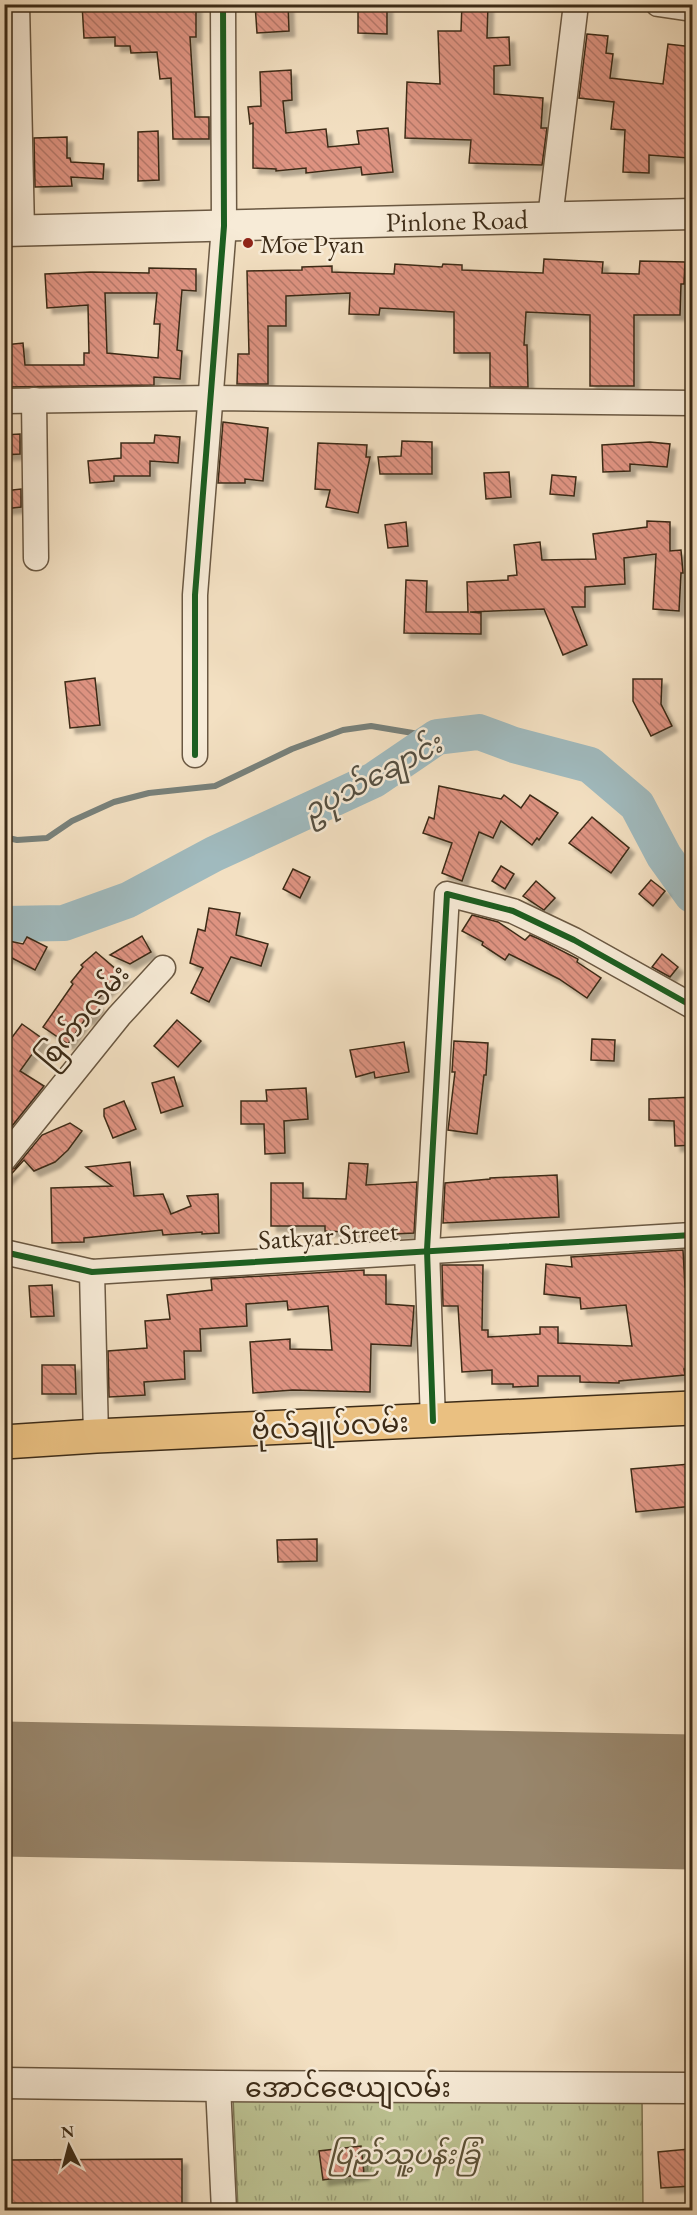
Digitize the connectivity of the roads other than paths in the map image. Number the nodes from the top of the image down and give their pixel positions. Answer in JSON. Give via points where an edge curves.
{"nodes":[{"id":1,"x":17,"y":4,"type":"edge"},
{"id":2,"x":223,"y":4,"type":"edge"},
{"id":3,"x":576,"y":4,"type":"edge"},
{"id":4,"x":658,"y":4,"type":"edge"},
{"id":5,"x":693,"y":9,"type":"edge"},
{"id":6,"x":693,"y":214,"type":"edge"},
{"id":7,"x":550,"y":218,"type":"junction"},
{"id":8,"x":224,"y":226,"type":"junction"},
{"id":9,"x":13,"y":231,"type":"edge"},
{"id":10,"x":212,"y":398,"type":"junction"},
{"id":11,"x":34,"y":400,"type":"junction"},
{"id":12,"x":4,"y":401,"type":"edge"},
{"id":13,"x":693,"y":404,"type":"edge"},
{"id":14,"x":36,"y":558,"type":"dead end"},
{"id":15,"x":195,"y":755,"type":"dead end"},
{"id":16,"x":163,"y":968,"type":"dead end"},
{"id":17,"x":693,"y":1006,"type":"edge"},
{"id":18,"x":4,"y":1159,"type":"edge"},
{"id":19,"x":693,"y":1235,"type":"edge"},
{"id":20,"x":427,"y":1250,"type":"junction"},
{"id":21,"x":4,"y":1252,"type":"edge"},
{"id":22,"x":92,"y":1272,"type":"junction"},
{"id":23,"x":693,"y":1408,"type":"edge"},
{"id":24,"x":433,"y":1421,"type":"junction"},
{"id":25,"x":96,"y":1436,"type":"junction"},
{"id":26,"x":4,"y":1442,"type":"edge"},
{"id":27,"x":4,"y":2083,"type":"edge"},
{"id":28,"x":218,"y":2086,"type":"junction"},
{"id":29,"x":693,"y":2088,"type":"edge"},
{"id":30,"x":224,"y":2211,"type":"edge"}],
"edges":[{"from":1,"to":9,"type":"street"},
{"from":2,"to":8,"type":"street"},
{"from":3,"to":7,"type":"street"},
{"from":4,"to":5,"type":"street"},
{"from":6,"to":7,"type":"street","name":"Pinlone Road"},
{"from":7,"to":8,"type":"street","name":"Pinlone Road"},
{"from":8,"to":9,"type":"street","name":"Pinlone Road"},
{"from":8,"to":10,"type":"street"},
{"from":10,"to":11,"type":"street"},
{"from":10,"to":13,"type":"street"},
{"from":10,"to":15,"type":"street","via":[[195,595]]},
{"from":11,"to":12,"type":"street"},
{"from":11,"to":14,"type":"street"},
{"from":16,"to":18,"type":"street","name":"စြက်ာလမ်း","via":[[119,1016]]},
{"from":17,"to":20,"type":"street","via":[[513,911],[447,894]]},
{"from":19,"to":20,"type":"street","name":"Satkyar Street"},
{"from":20,"to":22,"type":"street","name":"Satkyar Street"},
{"from":20,"to":24,"type":"street"},
{"from":21,"to":22,"type":"street","name":"Satkyar Street"},
{"from":22,"to":25,"type":"street"},
{"from":23,"to":24,"type":"highway","name":"ဗိုလ်ချုပ်လမ်း"},
{"from":24,"to":25,"type":"highway","name":"ဗိုလ်ချုပ်လမ်း"},
{"from":25,"to":26,"type":"highway","name":"ဗိုလ်ချုပ်လမ်း"},
{"from":27,"to":28,"type":"street","name":"အောင်ဇေယျလမ်း"},
{"from":28,"to":29,"type":"street","name":"အောင်ဇေယျလမ်း"},
{"from":28,"to":30,"type":"street"}]}
